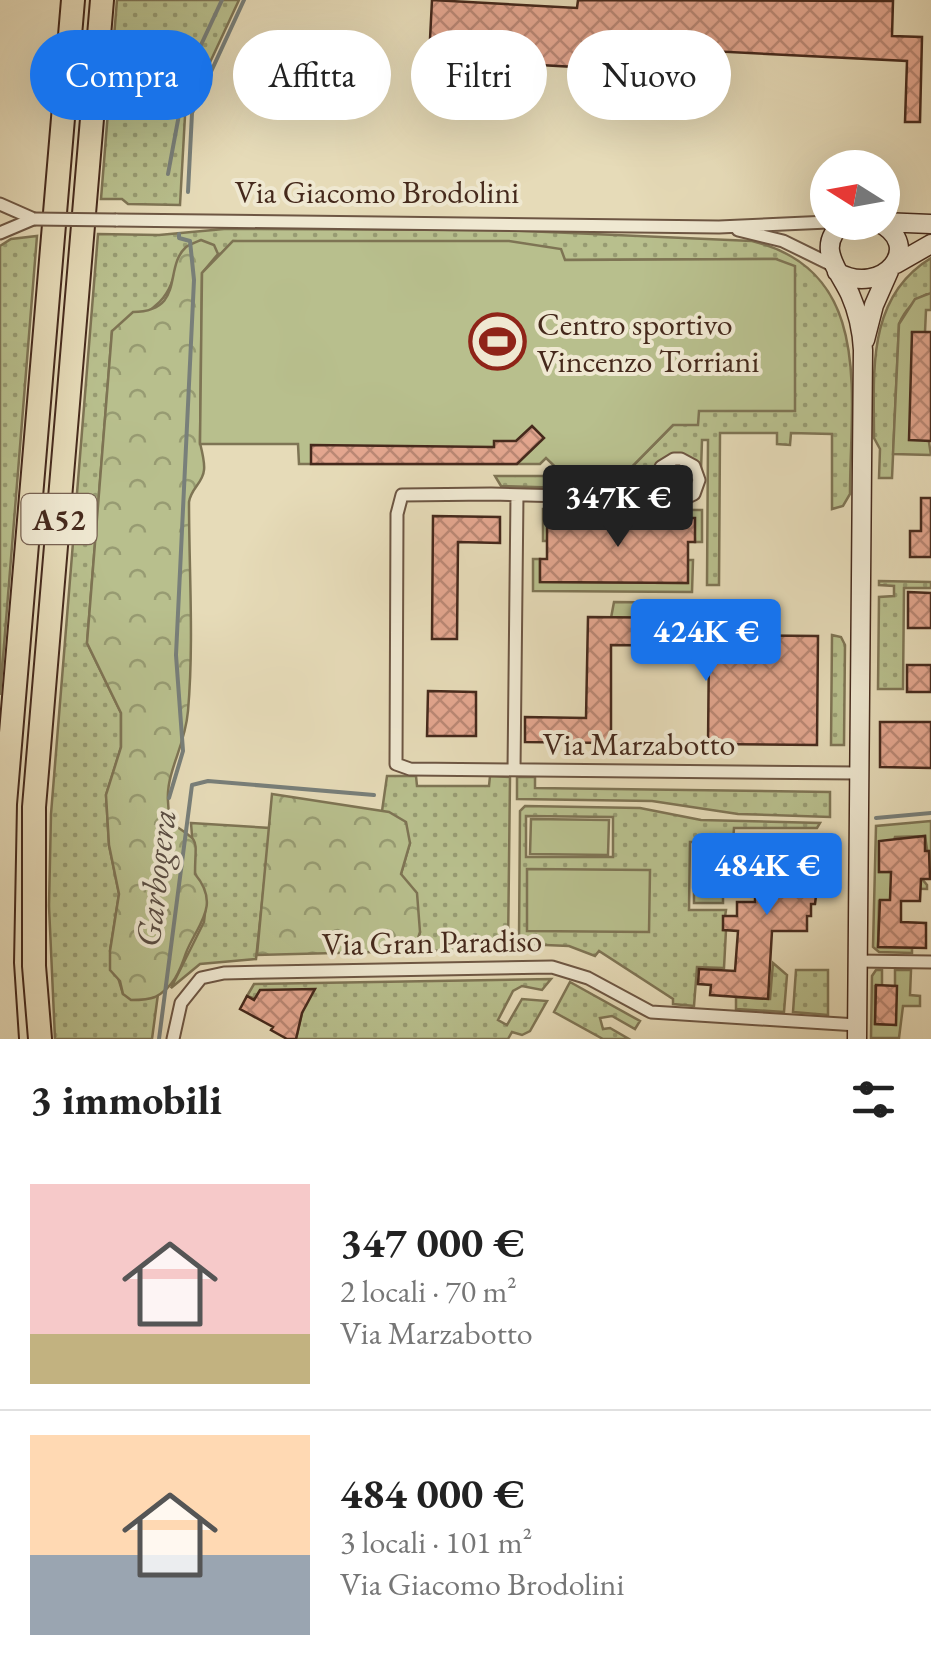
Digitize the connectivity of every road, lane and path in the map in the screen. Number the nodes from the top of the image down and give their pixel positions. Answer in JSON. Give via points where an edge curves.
{"nodes":[{"id":1,"x":74,"y":0,"type":"edge"},
{"id":2,"x":102,"y":0,"type":"edge"},
{"id":3,"x":0,"y":204,"type":"edge"},
{"id":4,"x":34,"y":219,"type":"junction"},
{"id":5,"x":810,"y":223,"type":"edge"},
{"id":6,"x":900,"y":223,"type":"edge"},
{"id":7,"x":931,"y":224,"type":"edge"},
{"id":8,"x":718,"y":227,"type":"junction"},
{"id":9,"x":0,"y":233,"type":"edge"},
{"id":10,"x":831,"y":240,"type":"edge"},
{"id":11,"x":897,"y":240,"type":"edge"},
{"id":12,"x":931,"y":244,"type":"edge"},
{"id":13,"x":834,"y":268,"type":"junction"},
{"id":14,"x":892,"y":268,"type":"junction"},
{"id":15,"x":863,"y":350,"type":"junction"},
{"id":16,"x":517,"y":496,"type":"junction"},
{"id":17,"x":639,"y":498,"type":"junction"},
{"id":18,"x":514,"y":770,"type":"junction"},
{"id":19,"x":859,"y":773,"type":"junction"},
{"id":20,"x":858,"y":961,"type":"junction"},
{"id":21,"x":931,"y":962,"type":"edge"},
{"id":22,"x":857,"y":1032,"type":"edge"},
{"id":23,"x":7,"y":1039,"type":"edge"},
{"id":24,"x":40,"y":1039,"type":"edge"},
{"id":25,"x":174,"y":1039,"type":"edge"}],
"edges":[{"from":1,"to":23,"type":"highway","number":"A52","via":[[5,804]]},
{"from":2,"to":24,"type":"highway","number":"A52","via":[[34,807]]},
{"from":3,"to":4,"type":"street","name":"Via Giacomo Brodolini"},
{"from":4,"to":8,"type":"street","name":"Via Giacomo Brodolini","bridge":true},
{"from":4,"to":9,"type":"street","name":"Via Giacomo Brodolini"},
{"from":5,"to":8,"type":"street","name":"Via Giacomo Brodolini"},
{"from":6,"to":7,"type":"street"},
{"from":8,"to":13,"type":"street","name":"Via Giacomo Brodolini","via":[[761,234]]},
{"from":10,"to":13,"type":"street"},
{"from":11,"to":14,"type":"street"},
{"from":12,"to":14,"type":"street"},
{"from":13,"to":14,"type":"street","via":[[848,278],[870,280]]},
{"from":13,"to":15,"type":"street","via":[[859,319]]},
{"from":14,"to":15,"type":"street"},
{"from":15,"to":19,"type":"street"},
{"from":16,"to":17,"type":"street"},
{"from":16,"to":18,"type":"street","name":"Via Marzabotto"},
{"from":16,"to":18,"type":"street","via":[[400,498],[395,690],[398,766]]},
{"from":17,"to":17,"type":"street","via":[[688,498],[698,473],[688,461],[674,459],[658,473],[653,490]]},
{"from":18,"to":19,"type":"street","name":"Via Marzabotto"},
{"from":19,"to":20,"type":"street"},
{"from":20,"to":21,"type":"street"},
{"from":20,"to":22,"type":"street"},
{"from":22,"to":25,"type":"street","name":"Via Gran Paradiso","via":[[651,1012],[552,967],[210,975],[193,984],[181,1003]]}]}
